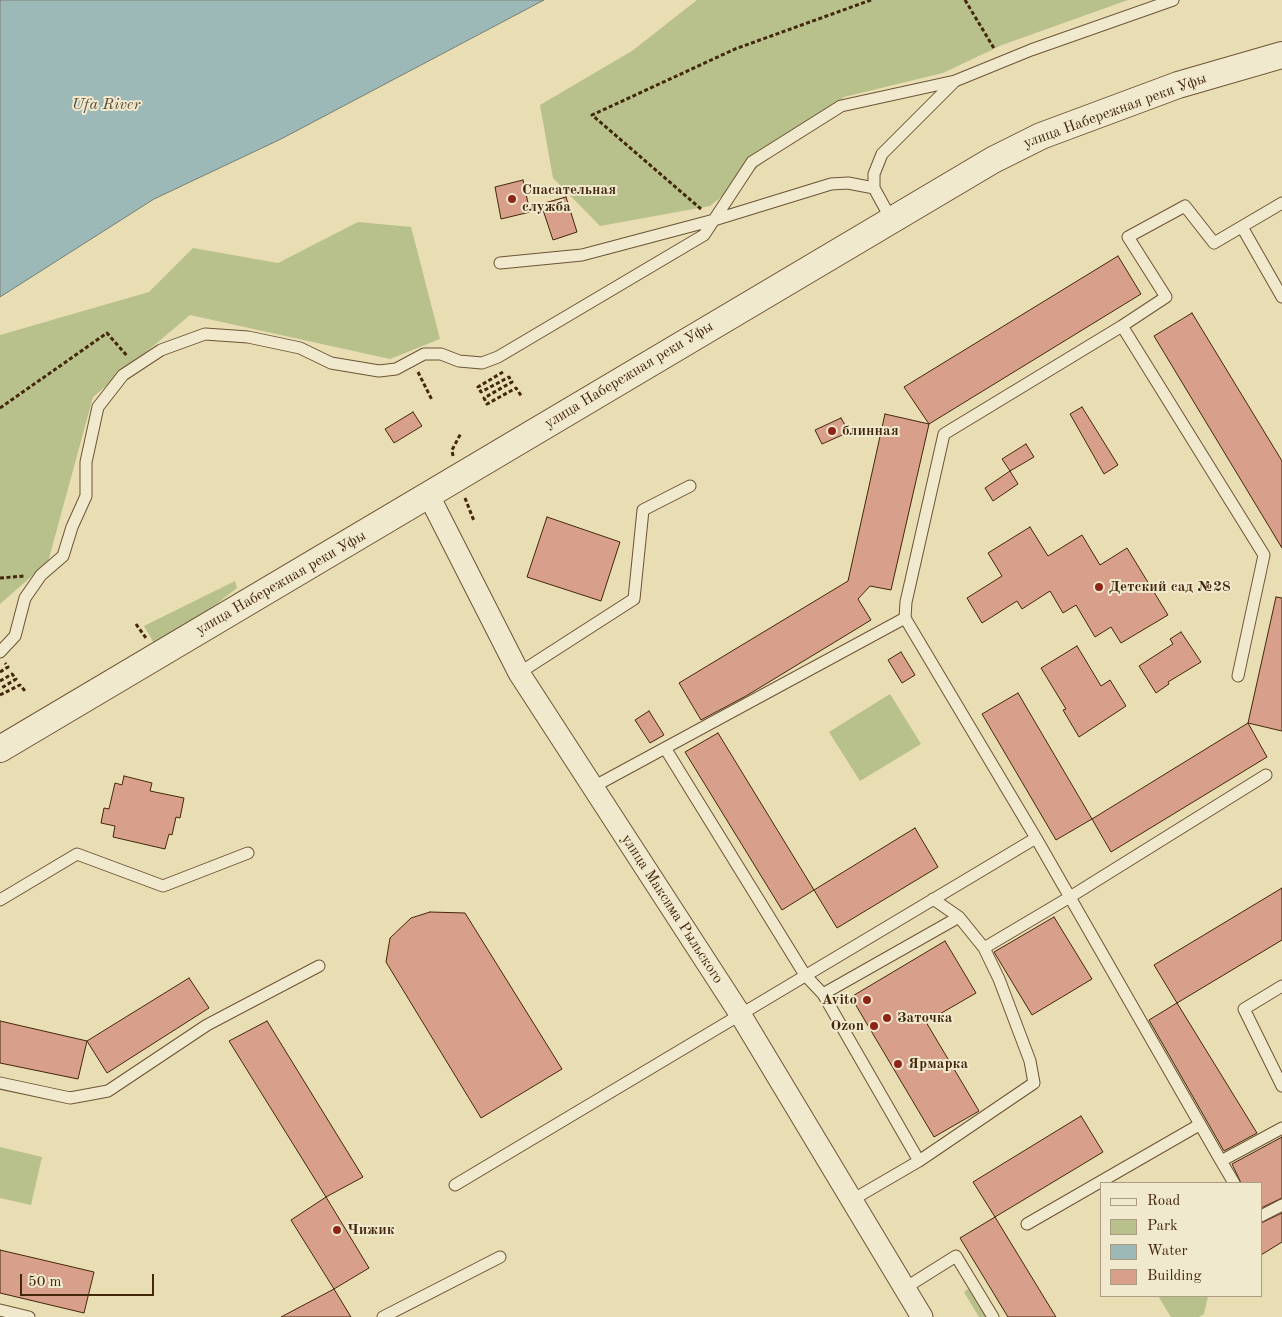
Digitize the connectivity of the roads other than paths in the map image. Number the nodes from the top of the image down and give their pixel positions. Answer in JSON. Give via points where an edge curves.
{"nodes":[{"id":1,"x":1173,"y":0,"type":"edge"},
{"id":2,"x":1282,"y":55,"type":"edge"},
{"id":3,"x":955,"y":81,"type":"junction"},
{"id":4,"x":874,"y":188,"type":"junction"},
{"id":5,"x":1282,"y":204,"type":"edge"},
{"id":6,"x":890,"y":219,"type":"junction"},
{"id":7,"x":714,"y":220,"type":"junction"},
{"id":8,"x":1242,"y":227,"type":"junction"},
{"id":9,"x":500,"y":263,"type":"dead end"},
{"id":10,"x":1282,"y":297,"type":"edge"},
{"id":11,"x":1122,"y":326,"type":"junction"},
{"id":12,"x":690,"y":486,"type":"dead end"},
{"id":13,"x":429,"y":496,"type":"junction"},
{"id":14,"x":905,"y":618,"type":"junction"},
{"id":15,"x":0,"y":652,"type":"edge"},
{"id":16,"x":519,"y":673,"type":"junction"},
{"id":17,"x":1238,"y":676,"type":"dead end"},
{"id":18,"x":666,"y":748,"type":"junction"},
{"id":19,"x":0,"y":749,"type":"edge"},
{"id":20,"x":1266,"y":775,"type":"dead end"},
{"id":21,"x":593,"y":788,"type":"junction"},
{"id":22,"x":1036,"y":838,"type":"junction"},
{"id":23,"x":248,"y":853,"type":"dead end"},
{"id":24,"x":1070,"y":897,"type":"junction"},
{"id":25,"x":933,"y":899,"type":"junction"},
{"id":26,"x":0,"y":900,"type":"edge"},
{"id":27,"x":959,"y":917,"type":"junction"},
{"id":28,"x":984,"y":948,"type":"junction"},
{"id":29,"x":319,"y":966,"type":"dead end"},
{"id":30,"x":805,"y":975,"type":"junction"},
{"id":31,"x":1282,"y":986,"type":"edge"},
{"id":32,"x":823,"y":994,"type":"junction"},
{"id":33,"x":740,"y":1014,"type":"junction"},
{"id":34,"x":0,"y":1083,"type":"edge"},
{"id":35,"x":1282,"y":1086,"type":"edge"},
{"id":36,"x":1199,"y":1125,"type":"junction"},
{"id":37,"x":1282,"y":1128,"type":"edge"},
{"id":38,"x":919,"y":1161,"type":"junction"},
{"id":39,"x":1221,"y":1161,"type":"junction"},
{"id":40,"x":1233,"y":1182,"type":"edge"},
{"id":41,"x":455,"y":1185,"type":"dead end"},
{"id":42,"x":852,"y":1200,"type":"junction"},
{"id":43,"x":1282,"y":1205,"type":"edge"},
{"id":44,"x":1262,"y":1215,"type":"edge"},
{"id":45,"x":1027,"y":1224,"type":"dead end"},
{"id":46,"x":500,"y":1258,"type":"dead end"},
{"id":47,"x":905,"y":1288,"type":"junction"},
{"id":48,"x":0,"y":1310,"type":"edge"},
{"id":49,"x":28,"y":1317,"type":"edge"},
{"id":50,"x":383,"y":1317,"type":"edge"},
{"id":51,"x":922,"y":1317,"type":"edge"},
{"id":52,"x":993,"y":1317,"type":"edge"}],
"edges":[{"from":1,"to":3,"type":"lane"},
{"from":2,"to":6,"type":"street","name":"улица Набережная реки Уфы","via":[[1178,85],[1041,136]]},
{"from":3,"to":4,"type":"lane","via":[[882,154],[874,174]]},
{"from":3,"to":7,"type":"lane","via":[[841,106],[752,162]]},
{"from":4,"to":6,"type":"lane"},
{"from":4,"to":7,"type":"lane","via":[[848,183],[830,184]]},
{"from":5,"to":8,"type":"lane"},
{"from":6,"to":13,"type":"street","name":"улица Набережная реки Уфы"},
{"from":7,"to":9,"type":"lane","via":[[582,255]]},
{"from":7,"to":15,"type":"lane","via":[[704,235],[683,248],[498,357],[482,363],[459,361],[441,354],[424,354],[396,369],[379,371],[331,363],[300,348],[248,337],[205,334],[161,350],[123,375],[98,407],[86,462],[86,496],[62,556],[41,575],[25,598],[15,636]]},
{"from":8,"to":10,"type":"lane"},
{"from":8,"to":11,"type":"lane","via":[[1214,243],[1185,206],[1128,237],[1166,297]]},
{"from":11,"to":14,"type":"lane","via":[[944,434]]},
{"from":11,"to":17,"type":"lane","via":[[1264,555]]},
{"from":12,"to":16,"type":"lane","via":[[643,510],[634,599]]},
{"from":13,"to":16,"type":"street","name":"улица Максима Рыльского"},
{"from":13,"to":19,"type":"street","name":"улица Набережная реки Уфы"},
{"from":14,"to":18,"type":"lane"},
{"from":14,"to":22,"type":"lane"},
{"from":16,"to":21,"type":"street","name":"улица Максима Рыльского"},
{"from":18,"to":21,"type":"lane"},
{"from":18,"to":30,"type":"lane"},
{"from":20,"to":24,"type":"lane"},
{"from":21,"to":33,"type":"street","name":"улица Максима Рыльского"},
{"from":22,"to":24,"type":"lane"},
{"from":22,"to":25,"type":"lane"},
{"from":23,"to":26,"type":"lane","via":[[163,886],[77,854]]},
{"from":24,"to":28,"type":"lane"},
{"from":24,"to":36,"type":"lane"},
{"from":25,"to":27,"type":"lane"},
{"from":25,"to":30,"type":"lane"},
{"from":27,"to":28,"type":"lane"},
{"from":27,"to":32,"type":"lane"},
{"from":28,"to":38,"type":"lane","via":[[1023,1043],[1034,1083]]},
{"from":29,"to":34,"type":"lane","via":[[207,1025],[108,1091],[70,1098]]},
{"from":30,"to":32,"type":"lane"},
{"from":30,"to":33,"type":"lane"},
{"from":31,"to":35,"type":"lane","via":[[1244,1009]]},
{"from":32,"to":38,"type":"lane"},
{"from":33,"to":41,"type":"lane"},
{"from":33,"to":42,"type":"street","name":"улица Максима Рыльского"},
{"from":36,"to":39,"type":"lane"},
{"from":36,"to":45,"type":"lane"},
{"from":37,"to":39,"type":"lane"},
{"from":38,"to":42,"type":"lane"},
{"from":39,"to":40,"type":"lane"},
{"from":42,"to":47,"type":"street","name":"улица Максима Рыльского"},
{"from":43,"to":44,"type":"lane"},
{"from":46,"to":50,"type":"lane"},
{"from":47,"to":51,"type":"street","name":"улица Максима Рыльского"},
{"from":47,"to":52,"type":"lane","via":[[956,1256]]},
{"from":48,"to":49,"type":"lane"}]}
